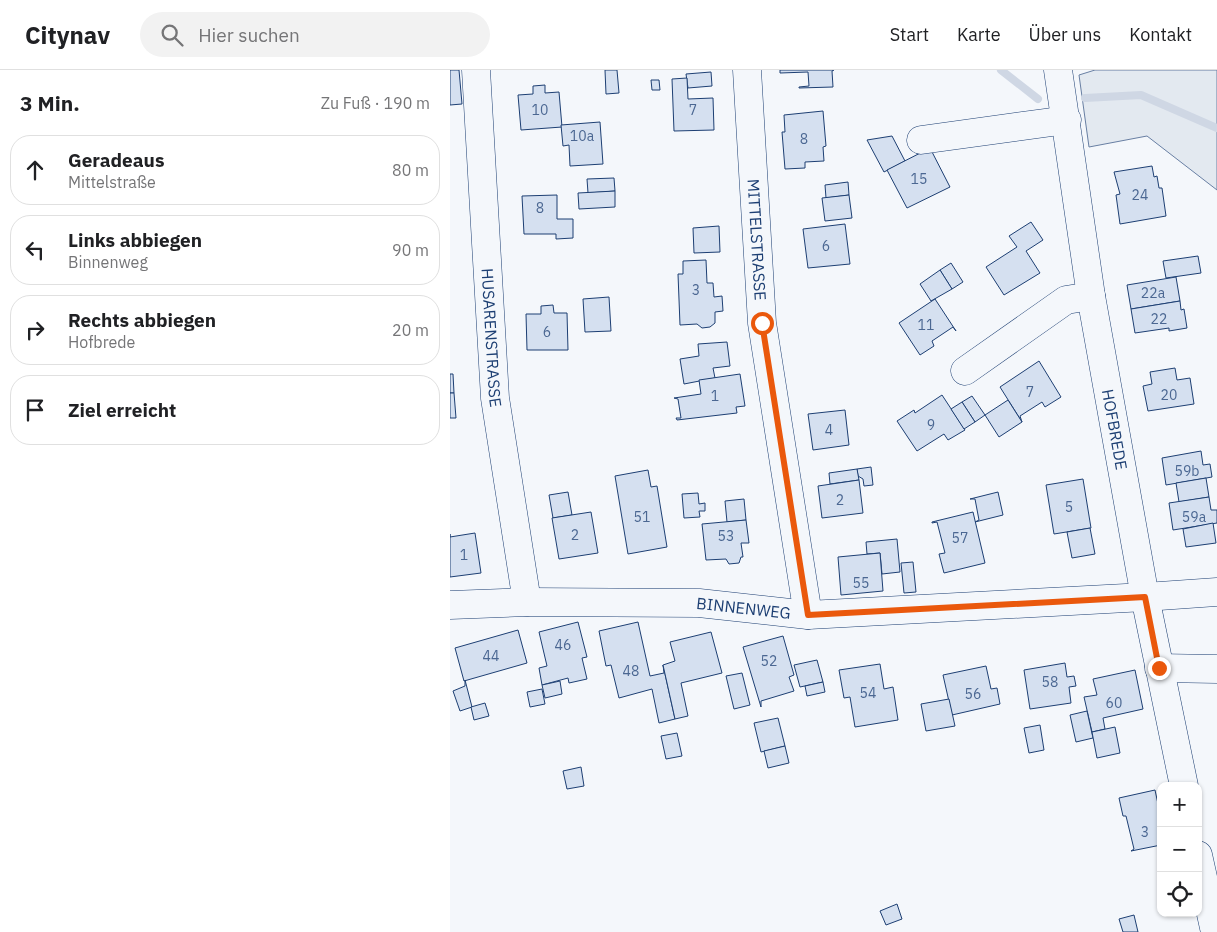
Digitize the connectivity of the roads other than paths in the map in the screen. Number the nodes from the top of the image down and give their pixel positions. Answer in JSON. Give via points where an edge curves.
{"nodes":[{"id":1,"x":476,"y":70,"type":"edge"},
{"id":2,"x":747,"y":70,"type":"edge"},
{"id":3,"x":1058,"y":70,"type":"edge"},
{"id":4,"x":1066,"y":120,"type":"junction"},
{"id":5,"x":921,"y":140,"type":"dead end"},
{"id":6,"x":1091,"y":296,"type":"junction"},
{"id":7,"x":965,"y":371,"type":"dead end"},
{"id":8,"x":1217,"y":592,"type":"edge"},
{"id":9,"x":1145,"y":597,"type":"junction"},
{"id":10,"x":527,"y":602,"type":"junction"},
{"id":11,"x":450,"y":605,"type":"edge"},
{"id":12,"x":808,"y":615,"type":"junction"},
{"id":13,"x":1159,"y":668,"type":"junction"},
{"id":14,"x":1217,"y":669,"type":"edge"},
{"id":15,"x":1183,"y":782,"type":"edge"},
{"id":16,"x":1202,"y":872,"type":"edge"},
{"id":17,"x":1215,"y":932,"type":"edge"}],
"edges":[{"from":1,"to":10,"type":"street","name":"HUSARENSTRASSE","via":[[495,398]]},
{"from":2,"to":12,"type":"street","name":"MITTELSTRASSE","via":[[762,323]]},
{"from":3,"to":4,"type":"street","name":"HOFBREDE"},
{"from":4,"to":5,"type":"street"},
{"from":4,"to":6,"type":"street","name":"HOFBREDE"},
{"from":6,"to":7,"type":"street","via":[[1066,300]]},
{"from":6,"to":9,"type":"street","name":"HOFBREDE"},
{"from":8,"to":9,"type":"street","name":"BINNENWEG"},
{"from":9,"to":12,"type":"street","name":"BINNENWEG"},
{"from":9,"to":13,"type":"street","name":"HOFBREDE"},
{"from":10,"to":11,"type":"street","name":"BINNENWEG"},
{"from":10,"to":12,"type":"street","name":"BINNENWEG","via":[[699,603]]},
{"from":13,"to":14,"type":"street"},
{"from":13,"to":15,"type":"street","name":"HOFBREDE"},
{"from":16,"to":17,"type":"street"}]}
